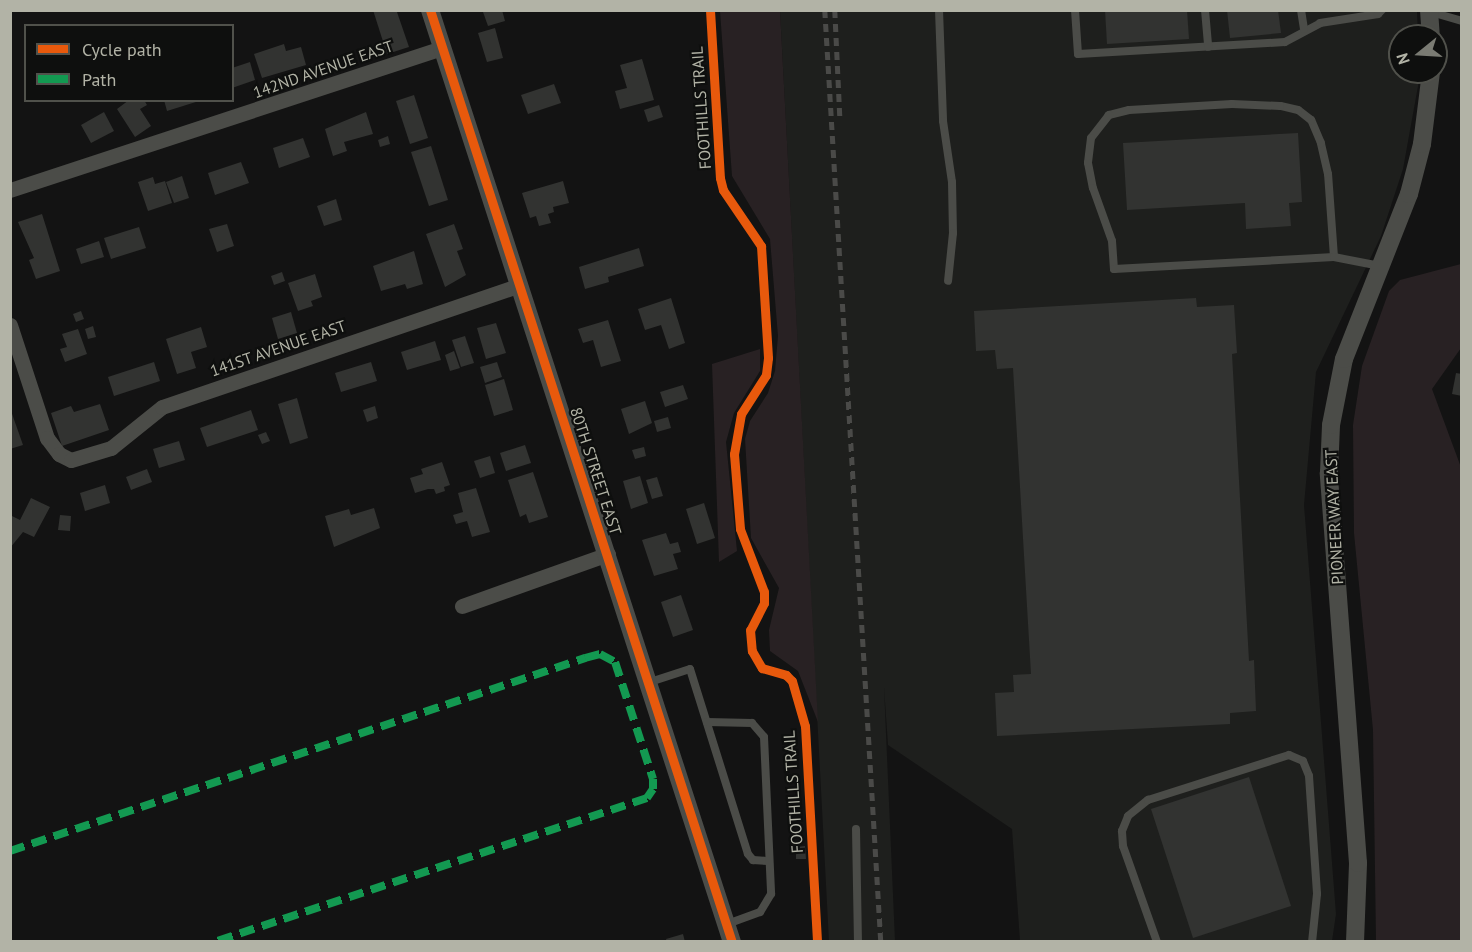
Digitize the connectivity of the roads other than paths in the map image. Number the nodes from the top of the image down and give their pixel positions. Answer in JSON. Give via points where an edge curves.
{"nodes":[{"id":1,"x":430,"y":10,"type":"edge"},
{"id":2,"x":939,"y":10,"type":"edge"},
{"id":3,"x":1075,"y":10,"type":"edge"},
{"id":4,"x":1205,"y":10,"type":"edge"},
{"id":5,"x":1301,"y":10,"type":"edge"},
{"id":6,"x":1382,"y":10,"type":"edge"},
{"id":7,"x":1429,"y":11,"type":"edge"},
{"id":8,"x":1461,"y":21,"type":"edge"},
{"id":9,"x":1304,"y":29,"type":"junction"},
{"id":10,"x":1208,"y":47,"type":"junction"},
{"id":11,"x":442,"y":48,"type":"junction"},
{"id":12,"x":1430,"y":84,"type":"edge"},
{"id":13,"x":10,"y":190,"type":"edge"},
{"id":14,"x":1334,"y":257,"type":"junction"},
{"id":15,"x":1381,"y":266,"type":"junction"},
{"id":16,"x":948,"y":281,"type":"dead end"},
{"id":17,"x":520,"y":285,"type":"junction"},
{"id":18,"x":10,"y":325,"type":"edge"},
{"id":19,"x":608,"y":554,"type":"junction"},
{"id":20,"x":462,"y":606,"type":"dead end"},
{"id":21,"x":650,"y":682,"type":"junction"},
{"id":22,"x":707,"y":722,"type":"junction"},
{"id":23,"x":856,"y":829,"type":"dead end"},
{"id":24,"x":769,"y":861,"type":"junction"},
{"id":25,"x":727,"y":924,"type":"junction"},
{"id":26,"x":732,"y":942,"type":"edge"},
{"id":27,"x":858,"y":942,"type":"edge"},
{"id":28,"x":1157,"y":942,"type":"edge"},
{"id":29,"x":1312,"y":942,"type":"edge"},
{"id":30,"x":1355,"y":942,"type":"edge"}],
"edges":[{"from":1,"to":11,"type":"street","name":"80TH STREET EAST"},
{"from":2,"to":16,"type":"lane","via":[[943,121],[952,182],[953,233]]},
{"from":3,"to":10,"type":"lane","via":[[1078,54]]},
{"from":4,"to":10,"type":"lane"},
{"from":5,"to":9,"type":"lane"},
{"from":6,"to":9,"type":"lane"},
{"from":7,"to":8,"type":"lane"},
{"from":9,"to":10,"type":"lane","via":[[1285,42]]},
{"from":11,"to":13,"type":"street","name":"142ND AVENUE EAST"},
{"from":11,"to":17,"type":"street","name":"80TH STREET EAST"},
{"from":12,"to":15,"type":"street","name":"PIONEER WAY EAST","via":[[1412,184]]},
{"from":14,"to":14,"type":"lane","via":[[1114,269],[1112,241],[1088,163],[1091,138],[1109,116],[1129,110],[1232,104],[1298,110],[1311,120],[1321,142],[1328,174]]},
{"from":14,"to":15,"type":"lane"},
{"from":15,"to":30,"type":"street","name":"PIONEER WAY EAST","via":[[1344,359],[1330,435],[1329,473],[1358,863]]},
{"from":17,"to":18,"type":"street","name":"141ST AVENUE EAST","via":[[162,407],[111,448],[71,460],[59,454],[47,438]]},
{"from":17,"to":19,"type":"street","name":"80TH STREET EAST"},
{"from":19,"to":20,"type":"street"},
{"from":19,"to":21,"type":"street","name":"80TH STREET EAST"},
{"from":21,"to":22,"type":"lane","via":[[690,669]]},
{"from":21,"to":25,"type":"street","name":"80TH STREET EAST"},
{"from":22,"to":24,"type":"lane","via":[[748,854],[753,860]]},
{"from":22,"to":24,"type":"lane","via":[[752,723],[762,731]]},
{"from":23,"to":27,"type":"lane"},
{"from":24,"to":25,"type":"lane","via":[[771,894],[765,908]]},
{"from":25,"to":26,"type":"street","name":"80TH STREET EAST"},
{"from":28,"to":29,"type":"lane","via":[[1124,846],[1122,831],[1128,816],[1148,800],[1289,755],[1303,761],[1309,776],[1317,894]]}]}
